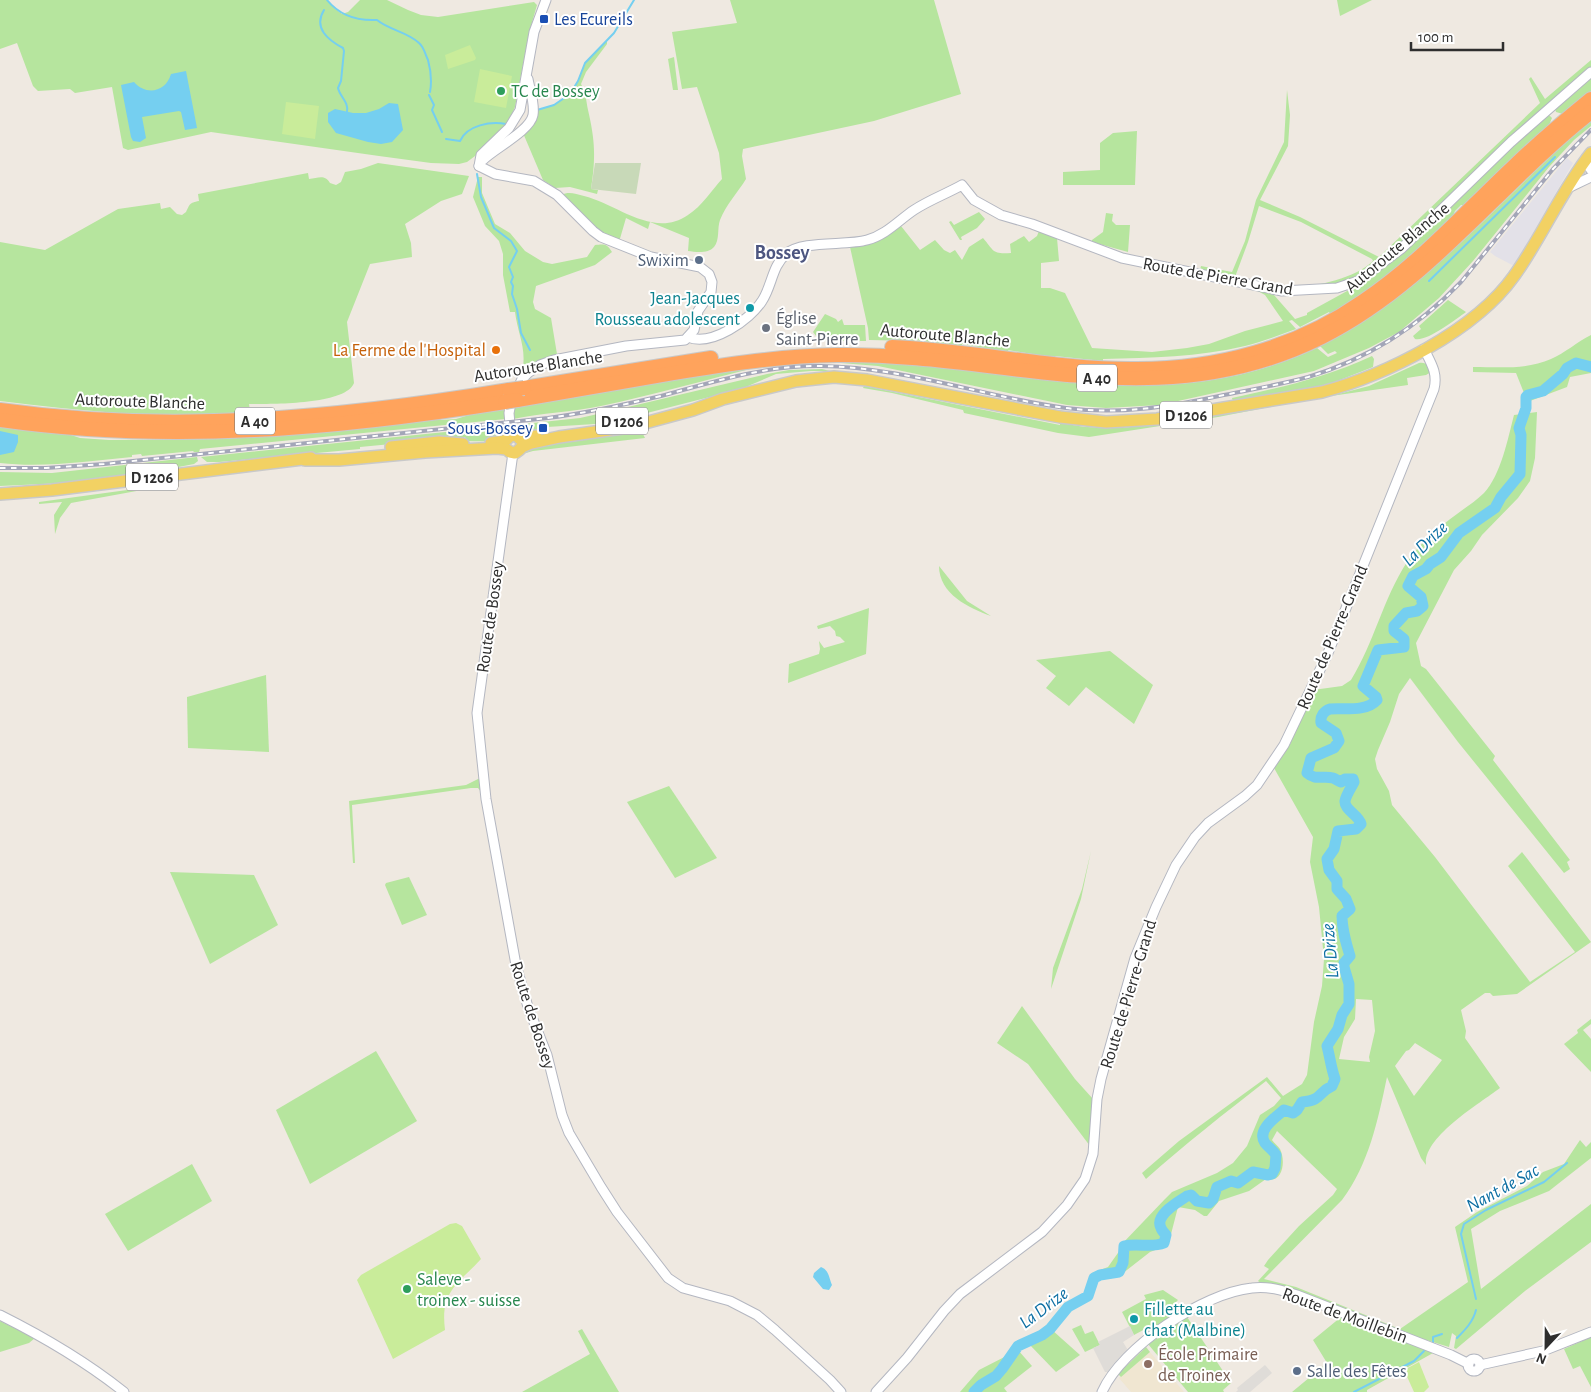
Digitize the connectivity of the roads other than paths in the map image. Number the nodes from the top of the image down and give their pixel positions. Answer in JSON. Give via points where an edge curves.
{"nodes":[{"id":1,"x":546,"y":0,"type":"edge"},
{"id":2,"x":1591,"y":72,"type":"edge"},
{"id":3,"x":527,"y":76,"type":"junction"},
{"id":4,"x":1591,"y":99,"type":"edge"},
{"id":5,"x":1591,"y":112,"type":"edge"},
{"id":6,"x":1589,"y":160,"type":"edge"},
{"id":7,"x":479,"y":166,"type":"junction"},
{"id":8,"x":1591,"y":176,"type":"edge"},
{"id":9,"x":1568,"y":188,"type":"junction"},
{"id":10,"x":691,"y":334,"type":"junction"},
{"id":11,"x":714,"y":336,"type":"joint"},
{"id":12,"x":1424,"y":349,"type":"junction"},
{"id":13,"x":514,"y":395,"type":"junction"},
{"id":14,"x":0,"y":410,"type":"edge"},
{"id":15,"x":0,"y":420,"type":"edge"},
{"id":16,"x":513,"y":444,"type":"junction"},
{"id":17,"x":0,"y":494,"type":"edge"},
{"id":18,"x":0,"y":1316,"type":"edge"},
{"id":19,"x":1591,"y":1332,"type":"edge"},
{"id":20,"x":124,"y":1392,"type":"edge"},
{"id":21,"x":841,"y":1392,"type":"edge"},
{"id":22,"x":876,"y":1392,"type":"edge"},
{"id":23,"x":1102,"y":1392,"type":"edge"}],
"edges":[{"from":1,"to":3,"type":"street","via":[[534,32]]},
{"from":2,"to":11,"type":"street","name":"Route de Pierre Grand","via":[[1511,142],[1401,249],[1358,281],[1337,288],[1282,292],[1122,258],[1000,215],[974,200],[962,185],[923,204],[873,239],[792,249],[780,260],[764,298],[750,316]]},
{"from":3,"to":7,"type":"street","via":[[516,118],[481,155]]},
{"from":3,"to":7,"type":"street","via":[[534,113],[531,121]]},
{"from":4,"to":13,"type":"highway","name":"Autoroute Blanche","number":"A 40","via":[[1538,143],[1430,247],[1377,292],[1314,330],[1246,356],[1194,366],[1135,369],[1069,366],[920,349],[822,347],[694,360]]},
{"from":5,"to":13,"type":"highway","name":"Autoroute Blanche","number":"A 40","via":[[1544,151],[1452,241],[1387,297],[1323,337],[1239,368],[1170,378],[1108,379],[898,357],[812,356],[729,364]]},
{"from":6,"to":9,"type":"main road","number":"D 1206"},
{"from":7,"to":10,"type":"street","via":[[495,174],[540,184],[608,241],[651,258],[706,271],[711,278],[712,289],[699,308]]},
{"from":8,"to":9,"type":"street"},
{"from":9,"to":12,"type":"main road","number":"D 1206","via":[[1524,261],[1499,294],[1469,321]]},
{"from":10,"to":11,"type":"street","name":"Route de Bossey","via":[[697,340]]},
{"from":10,"to":16,"type":"street","name":"Route de Bossey","via":[[680,341],[626,346],[540,365],[524,376],[513,396],[509,413]]},
{"from":12,"to":16,"type":"main road","number":"D 1206","via":[[1386,370],[1322,392],[1134,421],[1073,419],[887,383],[847,377],[812,378],[723,399],[630,427]]},
{"from":12,"to":22,"type":"street","name":"Route de Pierre-Grand","via":[[1435,369],[1434,389],[1331,645],[1289,735],[1257,785],[1208,823],[1188,846],[1146,931],[1130,975],[1099,1089],[1094,1149],[1085,1179],[1067,1206],[1042,1232],[960,1294]]},
{"from":13,"to":14,"type":"highway","name":"Autoroute Blanche","number":"A 40","via":[[257,421],[194,423],[126,421]]},
{"from":13,"to":15,"type":"highway","name":"Autoroute Blanche","number":"A 40","via":[[350,424],[236,432],[121,431]]},
{"from":16,"to":17,"type":"main road","number":"D 1206","via":[[339,460],[305,460]]},
{"from":16,"to":21,"type":"street","name":"Route de Bossey","via":[[477,713],[486,799],[516,965],[549,1061],[562,1115],[601,1187],[668,1278],[683,1288],[723,1298],[748,1310],[775,1330]]},
{"from":18,"to":20,"type":"street","via":[[58,1346]]},
{"from":19,"to":23,"type":"street","name":"Route de Moillebin","via":[[1543,1351],[1480,1365],[1473,1371],[1469,1364],[1451,1355],[1313,1301],[1274,1289],[1243,1289],[1190,1310],[1139,1347],[1108,1379]]}]}
